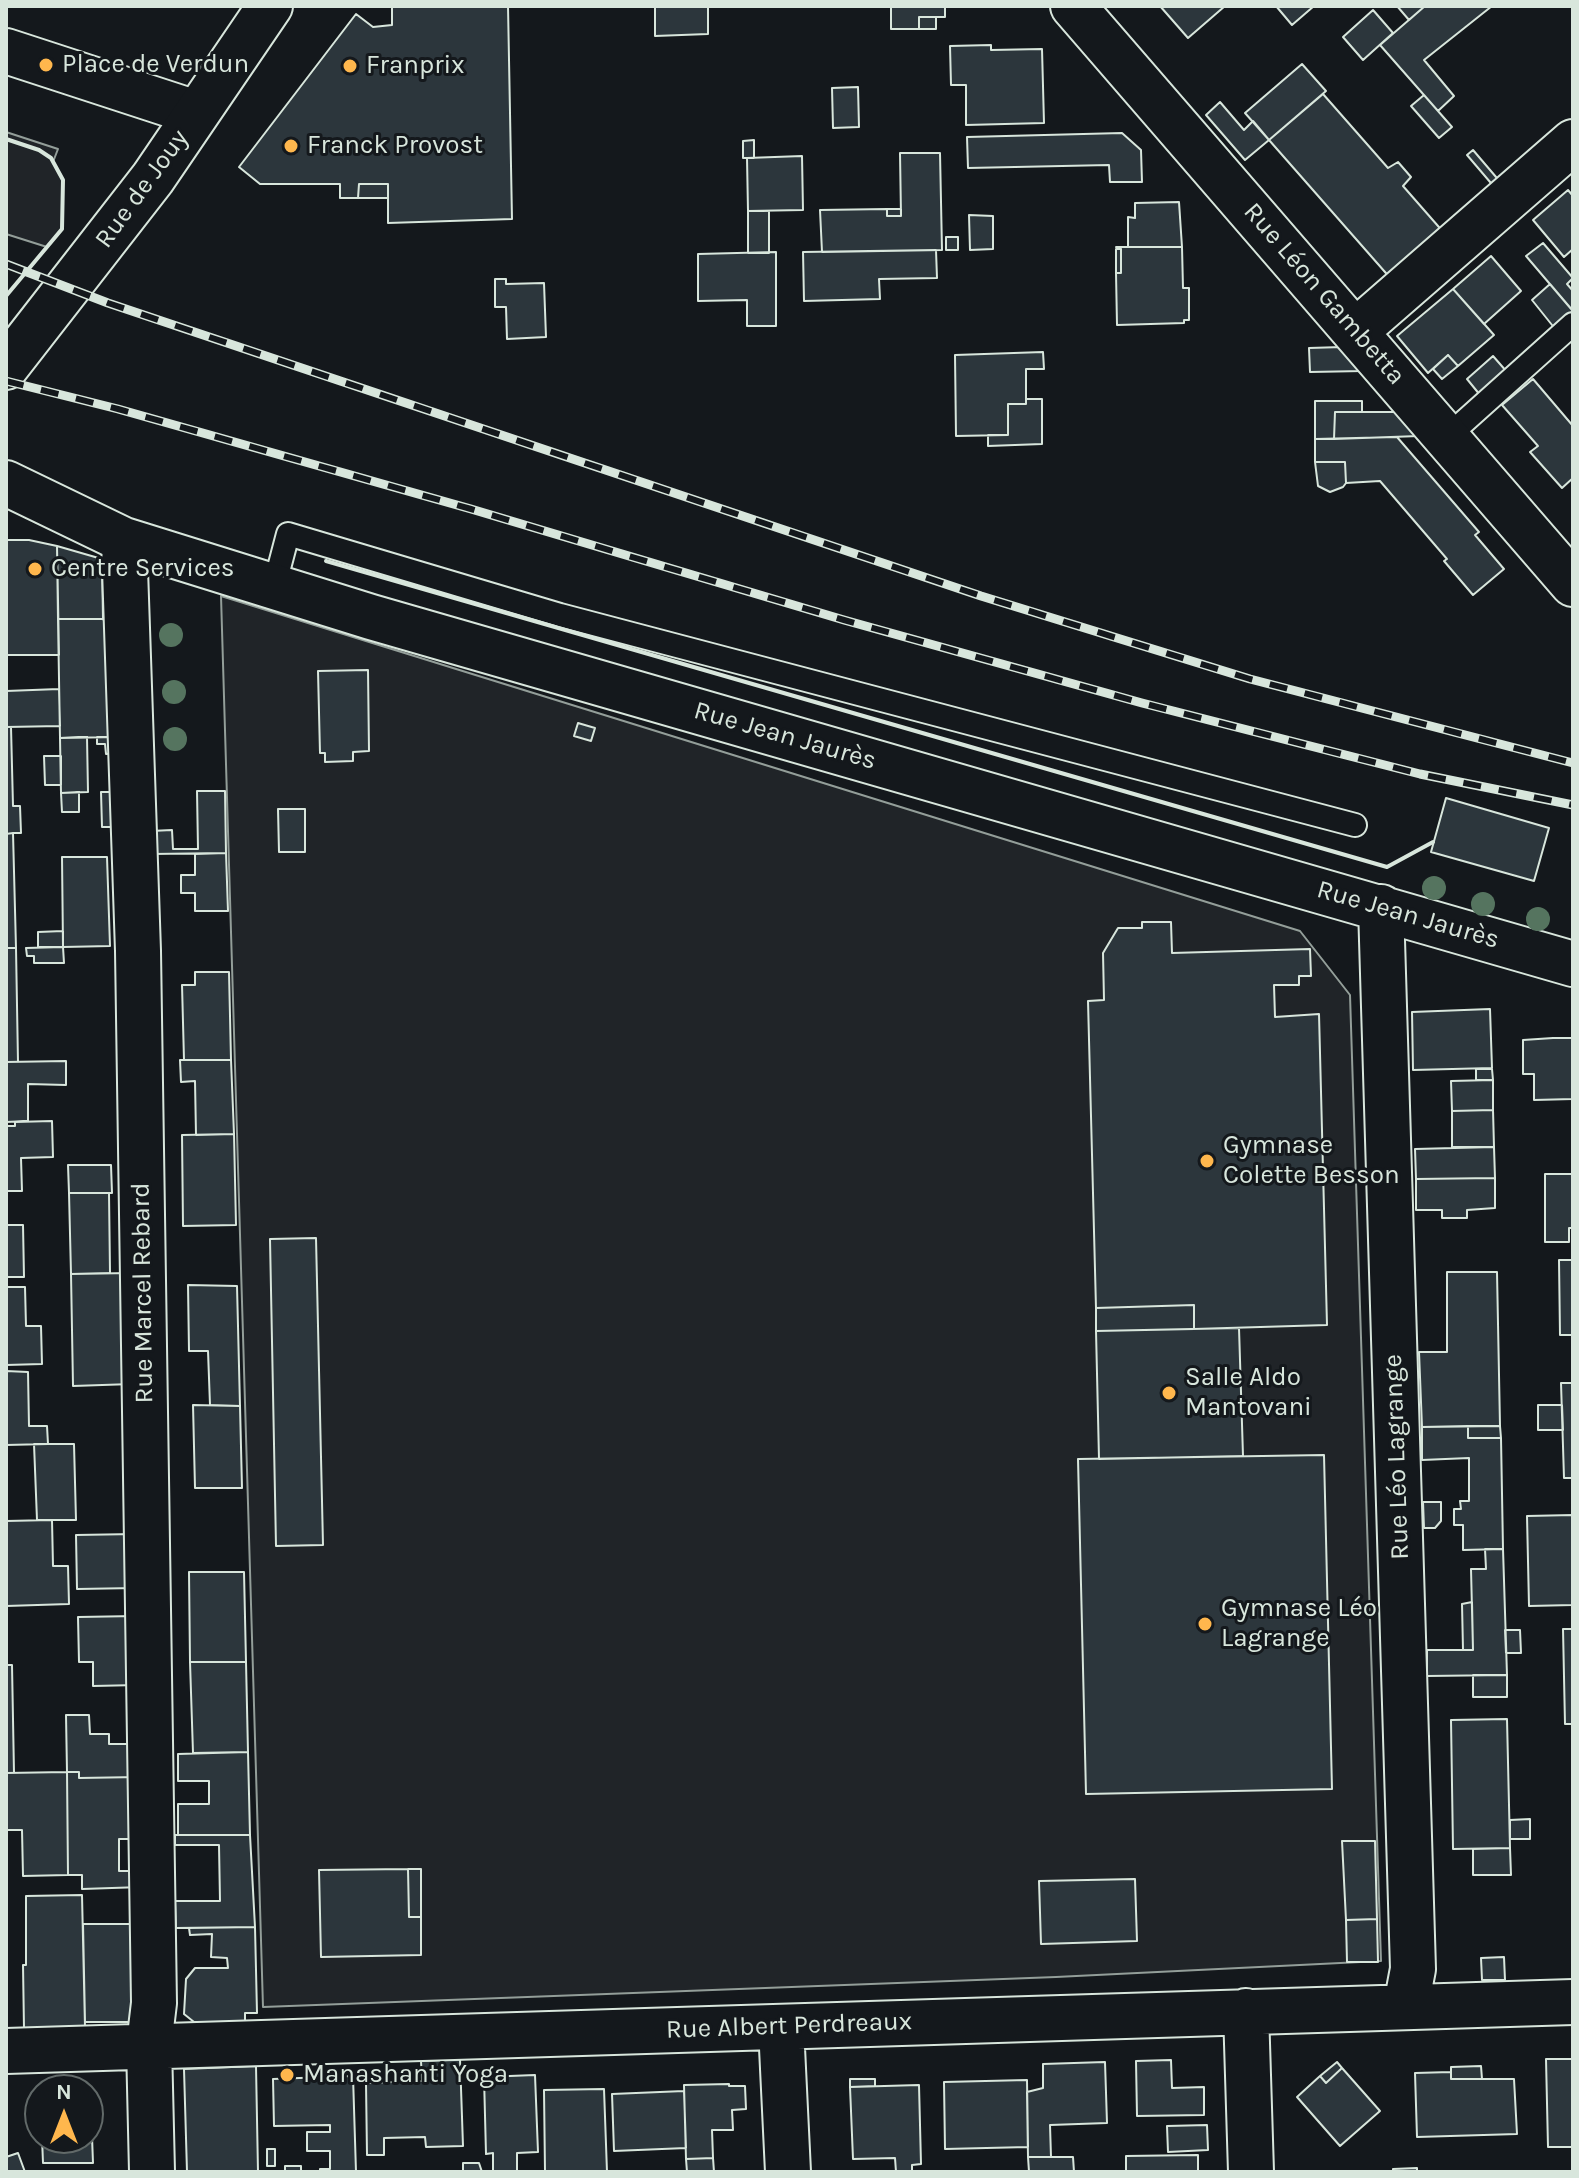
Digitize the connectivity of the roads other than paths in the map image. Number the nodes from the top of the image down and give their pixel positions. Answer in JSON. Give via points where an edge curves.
{"nodes":[{"id":1,"x":270,"y":6,"type":"edge"},
{"id":2,"x":1073,"y":6,"type":"edge"},
{"id":3,"x":6,"y":51,"type":"edge"},
{"id":4,"x":196,"y":113,"type":"junction"},
{"id":5,"x":1573,"y":142,"type":"edge"},
{"id":6,"x":1573,"y":324,"type":"edge"},
{"id":7,"x":1356,"y":331,"type":"junction"},
{"id":8,"x":6,"y":367,"type":"edge"},
{"id":9,"x":1447,"y":437,"type":"junction"},
{"id":10,"x":6,"y":483,"type":"edge"},
{"id":11,"x":124,"y":540,"type":"junction"},
{"id":12,"x":1573,"y":584,"type":"edge"},
{"id":13,"x":274,"y":587,"type":"junction"},
{"id":14,"x":1355,"y":825,"type":"dead end"},
{"id":15,"x":1381,"y":907,"type":"junction"},
{"id":16,"x":1573,"y":964,"type":"edge"},
{"id":17,"x":1573,"y":2002,"type":"edge"},
{"id":18,"x":1406,"y":2006,"type":"junction"},
{"id":19,"x":1246,"y":2011,"type":"junction"},
{"id":20,"x":781,"y":2027,"type":"junction"},
{"id":21,"x":149,"y":2045,"type":"junction"},
{"id":22,"x":6,"y":2051,"type":"edge"},
{"id":23,"x":152,"y":2172,"type":"edge"},
{"id":24,"x":788,"y":2172,"type":"edge"},
{"id":25,"x":1251,"y":2172,"type":"edge"}],
"edges":[{"from":1,"to":4,"type":"street","name":"Rue de Jouy"},
{"from":2,"to":7,"type":"street","name":"Rue Léon Gambetta"},
{"from":3,"to":4,"type":"street"},
{"from":4,"to":8,"type":"street","name":"Rue de Jouy","via":[[153,178]]},
{"from":5,"to":7,"type":"street"},
{"from":6,"to":9,"type":"lane"},
{"from":7,"to":9,"type":"street","name":"Rue Léon Gambetta"},
{"from":9,"to":12,"type":"street","name":"Rue Léon Gambetta"},
{"from":10,"to":11,"type":"street","name":"Rue Jean Jaurès"},
{"from":11,"to":13,"type":"street","name":"Rue Jean Jaurès"},
{"from":11,"to":21,"type":"street","name":"Rue Marcel Rebard","via":[[139,980],[154,2003]]},
{"from":13,"to":14,"type":"lane","via":[[288,534],[560,615]]},
{"from":13,"to":15,"type":"street","name":"Rue Jean Jaurès"},
{"from":15,"to":16,"type":"street","name":"Rue Jean Jaurès"},
{"from":15,"to":18,"type":"street","name":"Rue Léo Lagrange","via":[[1413,1969]]},
{"from":17,"to":18,"type":"street","name":"Rue Albert Perdreaux"},
{"from":18,"to":19,"type":"street","name":"Rue Albert Perdreaux"},
{"from":19,"to":20,"type":"street","name":"Rue Albert Perdreaux"},
{"from":19,"to":25,"type":"street"},
{"from":20,"to":21,"type":"street","name":"Rue Albert Perdreaux"},
{"from":20,"to":24,"type":"street"},
{"from":21,"to":22,"type":"street","name":"Rue Albert Perdreaux"},
{"from":21,"to":23,"type":"street","name":"Rue Marcel Rebard"}]}
